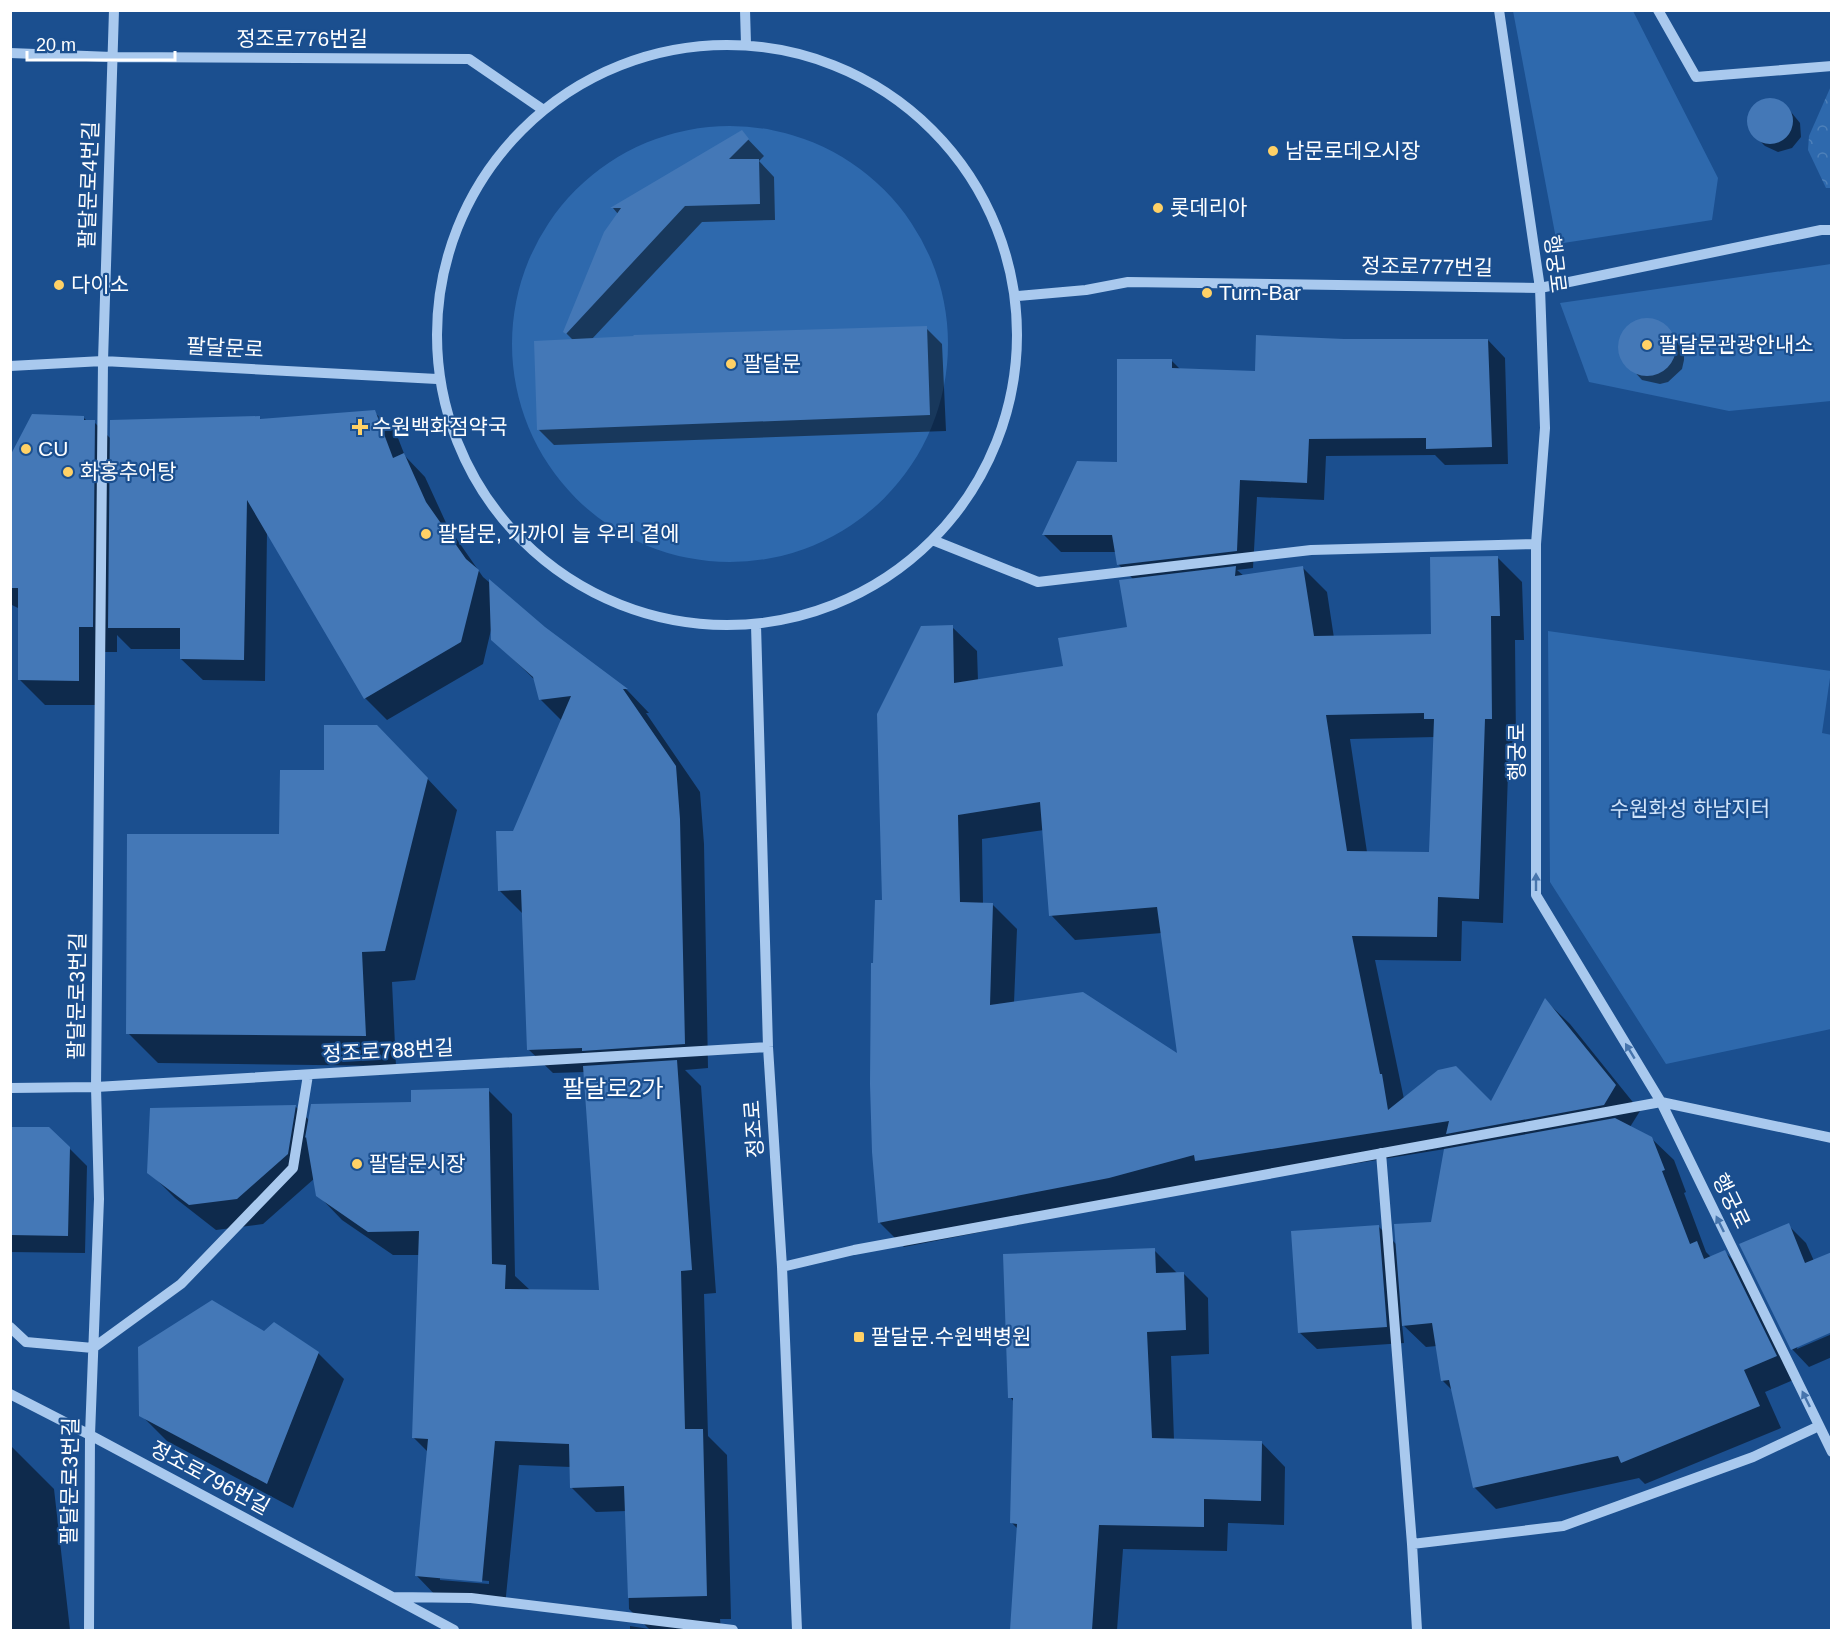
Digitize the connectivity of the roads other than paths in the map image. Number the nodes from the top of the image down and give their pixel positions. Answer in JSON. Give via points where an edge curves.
{"nodes":[{"id":1,"x":114,"y":10,"type":"edge"},
{"id":2,"x":746,"y":10,"type":"edge"},
{"id":3,"x":1499,"y":10,"type":"edge"},
{"id":4,"x":1658,"y":10,"type":"edge"},
{"id":5,"x":746,"y":44,"type":"junction"},
{"id":6,"x":10,"y":53,"type":"edge"},
{"id":7,"x":112,"y":57,"type":"junction"},
{"id":8,"x":1832,"y":66,"type":"edge"},
{"id":9,"x":542,"y":109,"type":"junction"},
{"id":10,"x":1832,"y":230,"type":"edge"},
{"id":11,"x":1540,"y":288,"type":"junction"},
{"id":12,"x":1018,"y":296,"type":"junction"},
{"id":13,"x":103,"y":361,"type":"junction"},
{"id":14,"x":10,"y":366,"type":"edge"},
{"id":15,"x":437,"y":379,"type":"junction"},
{"id":16,"x":935,"y":541,"type":"junction"},
{"id":17,"x":1536,"y":544,"type":"junction"},
{"id":18,"x":756,"y":626,"type":"junction"},
{"id":19,"x":768,"y":1047,"type":"junction"},
{"id":20,"x":308,"y":1075,"type":"junction"},
{"id":21,"x":96,"y":1087,"type":"junction"},
{"id":22,"x":10,"y":1088,"type":"edge"},
{"id":23,"x":1661,"y":1102,"type":"junction"},
{"id":24,"x":1832,"y":1138,"type":"edge"},
{"id":25,"x":1380,"y":1153,"type":"junction"},
{"id":26,"x":782,"y":1267,"type":"junction"},
{"id":27,"x":10,"y":1326,"type":"edge"},
{"id":28,"x":93,"y":1348,"type":"junction"},
{"id":29,"x":10,"y":1394,"type":"edge"},
{"id":30,"x":1819,"y":1426,"type":"junction"},
{"id":31,"x":90,"y":1435,"type":"junction"},
{"id":32,"x":1832,"y":1452,"type":"edge"},
{"id":33,"x":1412,"y":1544,"type":"junction"},
{"id":34,"x":391,"y":1597,"type":"junction"},
{"id":35,"x":88,"y":1630,"type":"edge"},
{"id":36,"x":454,"y":1630,"type":"edge"},
{"id":37,"x":733,"y":1630,"type":"edge"},
{"id":38,"x":797,"y":1630,"type":"edge"},
{"id":39,"x":1417,"y":1630,"type":"edge"}],
"edges":[{"from":1,"to":7,"type":"street","name":"팔달문로4번길"},
{"from":2,"to":5,"type":"street"},
{"from":3,"to":11,"type":"street","name":"행궁로"},
{"from":4,"to":8,"type":"street","via":[[1696,77]]},
{"from":5,"to":9,"type":"street","via":[[674,48],[604,70]]},
{"from":5,"to":12,"type":"street","via":[[844,68],[927,121],[988,201]]},
{"from":6,"to":7,"type":"street","name":"정조로776번길"},
{"from":7,"to":9,"type":"street","name":"정조로776번길","via":[[470,59]]},
{"from":7,"to":13,"type":"street","name":"팔달문로4번길"},
{"from":9,"to":15,"type":"street","via":[[476,184],[440,278]]},
{"from":10,"to":11,"type":"street","name":"정조로777번길"},
{"from":11,"to":12,"type":"street","name":"정조로777번길","via":[[1128,282]]},
{"from":11,"to":17,"type":"street","name":"행궁로","via":[[1545,428]]},
{"from":12,"to":16,"type":"street","via":[[1019,362],[1005,428],[976,489]]},
{"from":13,"to":14,"type":"street","name":"팔달문로"},
{"from":13,"to":15,"type":"street","name":"팔달문로"},
{"from":13,"to":21,"type":"street","name":"팔달문로3번길"},
{"from":15,"to":18,"type":"street","via":[[463,463],[514,536],[584,590],[667,621]]},
{"from":16,"to":17,"type":"street","via":[[1038,582],[1311,550]]},
{"from":16,"to":18,"type":"street","via":[[853,599]]},
{"from":23,"to":17,"type":"street","name":"행궁로","one_way":true,"via":[[1536,895]]},
{"from":18,"to":19,"type":"street","name":"정조로"},
{"from":19,"to":20,"type":"street","name":"정조로788번길"},
{"from":19,"to":26,"type":"street","name":"정조로"},
{"from":20,"to":21,"type":"street","name":"정조로788번길"},
{"from":20,"to":28,"type":"street","via":[[294,1168],[181,1284]]},
{"from":21,"to":22,"type":"street","name":"정조로788번길"},
{"from":21,"to":28,"type":"street","name":"팔달문로3번길","via":[[99,1199]]},
{"from":23,"to":24,"type":"street"},
{"from":23,"to":25,"type":"street"},
{"from":30,"to":23,"type":"street","name":"행궁로","one_way":true},
{"from":25,"to":26,"type":"street","via":[[854,1250]]},
{"from":25,"to":33,"type":"street"},
{"from":26,"to":38,"type":"street","name":"정조로"},
{"from":27,"to":28,"type":"street","via":[[26,1342]]},
{"from":28,"to":31,"type":"street","name":"팔달문로3번길"},
{"from":29,"to":31,"type":"street","name":"정조로796번길"},
{"from":30,"to":32,"type":"street","name":"행궁로"},
{"from":30,"to":33,"type":"street","via":[[1753,1457],[1563,1526]]},
{"from":31,"to":34,"type":"street","name":"정조로796번길"},
{"from":31,"to":35,"type":"street","name":"팔달문로3번길"},
{"from":33,"to":39,"type":"street"},
{"from":34,"to":36,"type":"street","name":"정조로796번길"},
{"from":34,"to":37,"type":"street","name":"정조로796번길","via":[[471,1598]]}]}
